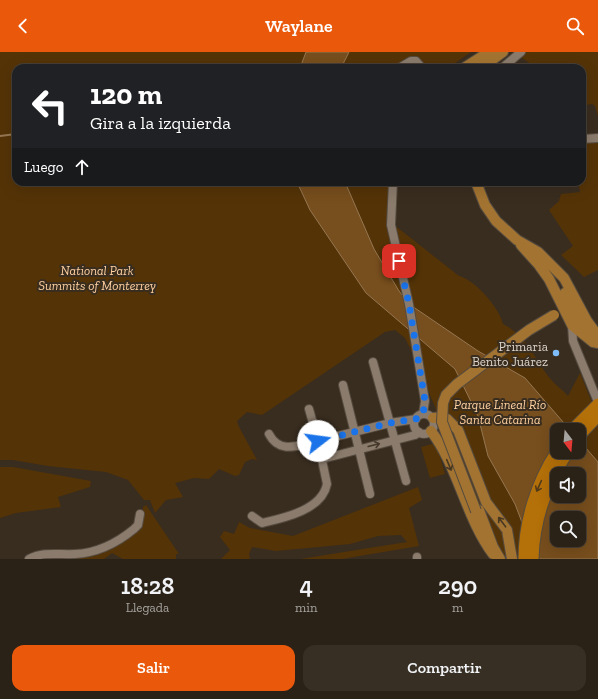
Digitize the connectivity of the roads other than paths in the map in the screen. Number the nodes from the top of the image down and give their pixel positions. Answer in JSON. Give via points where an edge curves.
{"nodes":[{"id":1,"x":488,"y":52,"type":"edge"},
{"id":2,"x":503,"y":52,"type":"edge"},
{"id":3,"x":521,"y":52,"type":"edge"},
{"id":4,"x":406,"y":64,"type":"edge"},
{"id":5,"x":419,"y":64,"type":"edge"},
{"id":6,"x":470,"y":64,"type":"edge"},
{"id":7,"x":486,"y":64,"type":"edge"},
{"id":8,"x":507,"y":64,"type":"edge"},
{"id":9,"x":598,"y":138,"type":"edge"},
{"id":10,"x":586,"y":139,"type":"edge"},
{"id":11,"x":393,"y":186,"type":"edge"},
{"id":12,"x":478,"y":186,"type":"edge"},
{"id":13,"x":516,"y":240,"type":"junction"},
{"id":14,"x":532,"y":248,"type":"junction"},
{"id":15,"x":566,"y":316,"type":"junction"},
{"id":16,"x":598,"y":336,"type":"edge"},
{"id":17,"x":598,"y":340,"type":"edge"},
{"id":18,"x":598,"y":343,"type":"edge"},
{"id":19,"x":374,"y":362,"type":"dead end"},
{"id":20,"x":343,"y":385,"type":"dead end"},
{"id":21,"x":598,"y":403,"type":"edge"},
{"id":22,"x":308,"y":409,"type":"dead end"},
{"id":23,"x":598,"y":416,"type":"edge"},
{"id":24,"x":424,"y":417,"type":"junction"},
{"id":25,"x":390,"y":423,"type":"junction"},
{"id":26,"x":579,"y":423,"type":"edge"},
{"id":27,"x":586,"y":429,"type":"edge"},
{"id":28,"x":431,"y":431,"type":"junction"},
{"id":29,"x":354,"y":432,"type":"junction"},
{"id":30,"x":420,"y":432,"type":"junction"},
{"id":31,"x":269,"y":434,"type":"dead end"},
{"id":32,"x":395,"y":440,"type":"junction"},
{"id":33,"x":318,"y":441,"type":"junction"},
{"id":34,"x":358,"y":449,"type":"junction"},
{"id":35,"x":322,"y":459,"type":"junction"},
{"id":36,"x":553,"y":459,"type":"edge"},
{"id":37,"x":564,"y":459,"type":"edge"},
{"id":38,"x":406,"y":481,"type":"dead end"},
{"id":39,"x":370,"y":494,"type":"dead end"},
{"id":40,"x":140,"y":514,"type":"dead end"},
{"id":41,"x":252,"y":516,"type":"dead end"},
{"id":42,"x":496,"y":557,"type":"edge"},
{"id":43,"x":29,"y":559,"type":"edge"},
{"id":44,"x":512,"y":559,"type":"edge"},
{"id":45,"x":524,"y":559,"type":"edge"},
{"id":46,"x":532,"y":559,"type":"edge"}],
"edges":[{"from":1,"to":6,"type":"main road"},
{"from":2,"to":7,"type":"main road"},
{"from":3,"to":8,"type":"street"},
{"from":4,"to":5,"type":"street","via":[[416,61]]},
{"from":9,"to":10,"type":"street"},
{"from":11,"to":24,"type":"street","via":[[391,225],[409,304],[425,401]]},
{"from":12,"to":13,"type":"main road","via":[[490,214]]},
{"from":13,"to":14,"type":"main road"},
{"from":13,"to":15,"type":"main road","via":[[549,279]]},
{"from":14,"to":15,"type":"main road","via":[[569,298],[571,304]]},
{"from":14,"to":16,"type":"main road","via":[[547,259],[564,278]]},
{"from":15,"to":17,"type":"main road"},
{"from":15,"to":18,"type":"main road","via":[[593,342]]},
{"from":15,"to":21,"type":"street","via":[[573,341]]},
{"from":15,"to":42,"type":"main road","bridge":true,"via":[[529,330],[457,384],[446,395],[443,403],[442,422]]},
{"from":19,"to":25,"type":"street"},
{"from":20,"to":29,"type":"street"},
{"from":21,"to":26,"type":"highway"},
{"from":22,"to":33,"type":"street"},
{"from":23,"to":27,"type":"highway"},
{"from":24,"to":25,"type":"street"},
{"from":24,"to":28,"type":"street","via":[[434,425]]},
{"from":24,"to":30,"type":"street","via":[[415,425]]},
{"from":44,"to":24,"type":"main road","one_way":true,"via":[[507,530],[486,502],[458,430],[443,417]]},
{"from":25,"to":29,"type":"street"},
{"from":25,"to":32,"type":"street"},
{"from":28,"to":30,"type":"street"},
{"from":28,"to":42,"type":"main road","one_way":true,"via":[[444,451],[476,525]]},
{"from":29,"to":33,"type":"street"},
{"from":29,"to":34,"type":"street"},
{"from":30,"to":32,"type":"street"},
{"from":31,"to":33,"type":"street","via":[[276,444],[284,447]]},
{"from":34,"to":32,"type":"street","one_way":true},
{"from":32,"to":38,"type":"street"},
{"from":33,"to":35,"type":"street"},
{"from":34,"to":35,"type":"street"},
{"from":34,"to":39,"type":"street"},
{"from":35,"to":41,"type":"street","via":[[327,484],[318,502],[264,523],[258,522]]},
{"from":36,"to":45,"type":"highway","one_way":true,"via":[[532,503],[525,537]]},
{"from":37,"to":46,"type":"highway","via":[[550,482],[538,513]]},
{"from":40,"to":43,"type":"street","via":[[138,525],[134,529],[101,549],[89,553],[44,554]]}]}
